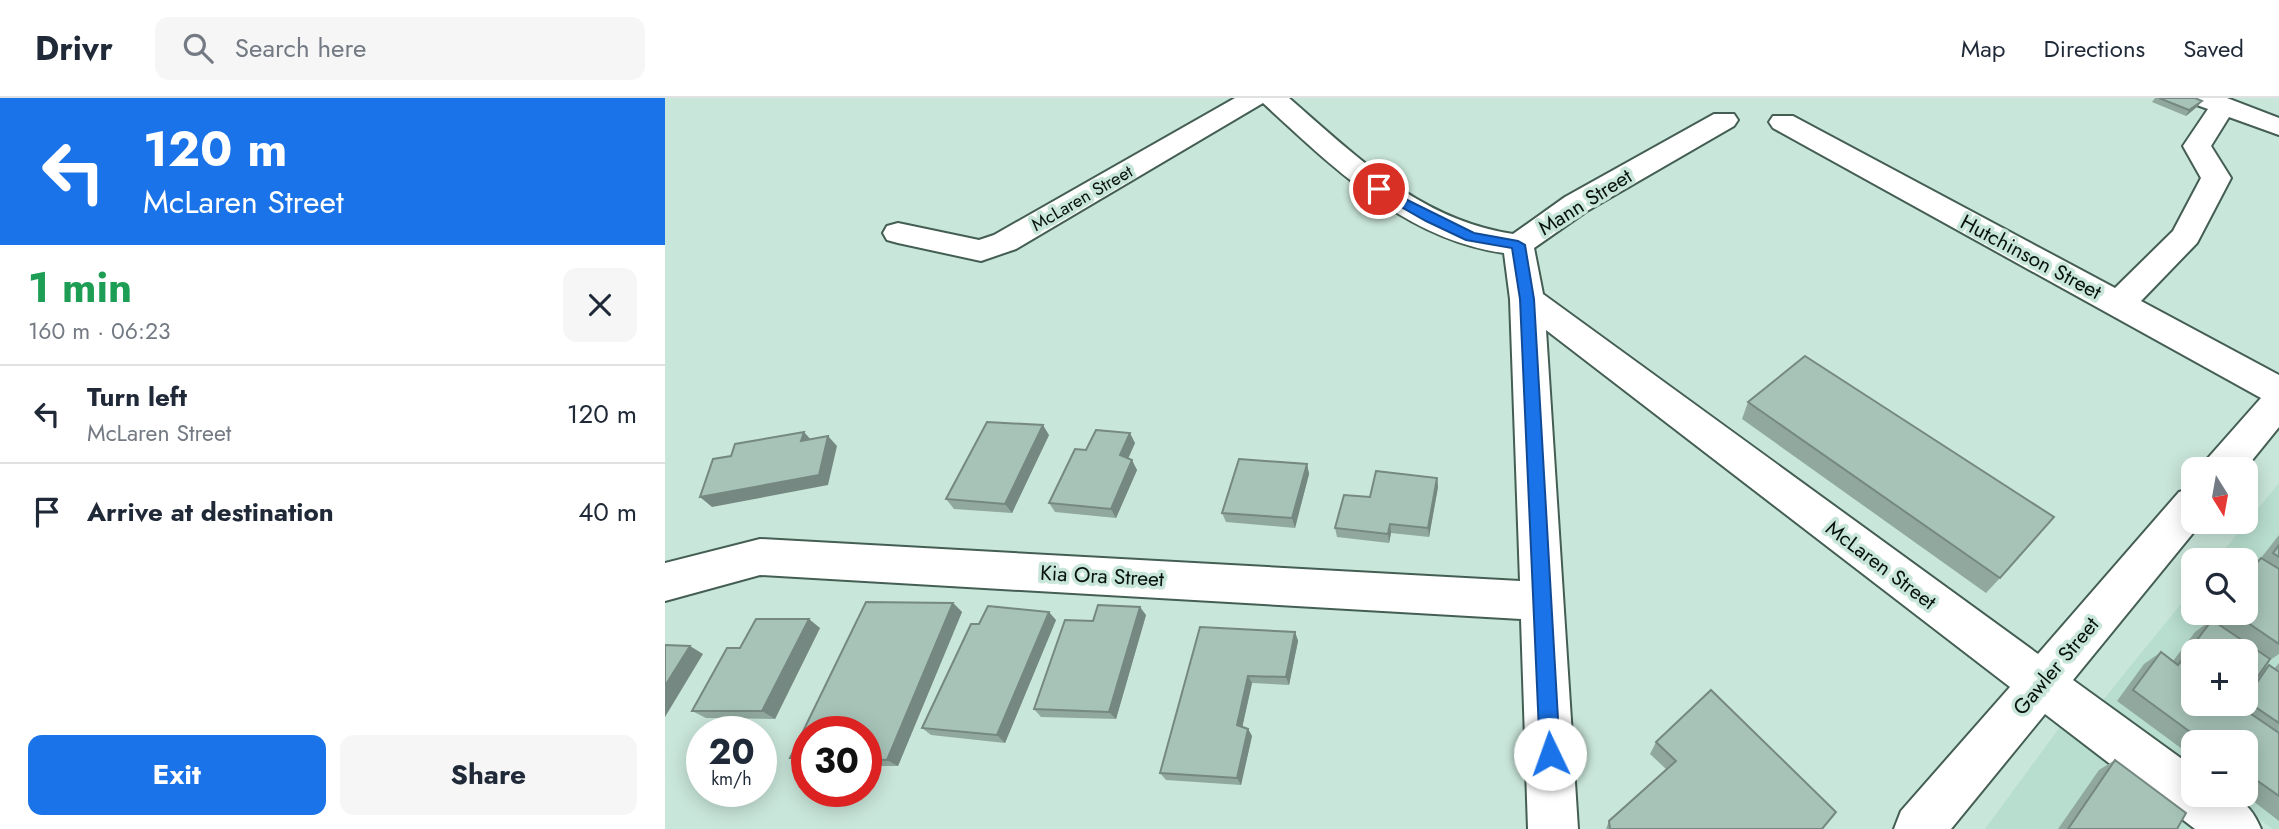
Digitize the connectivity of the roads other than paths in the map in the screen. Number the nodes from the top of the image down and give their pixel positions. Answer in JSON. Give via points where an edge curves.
{"nodes":[{"id":1,"x":1254,"y":98,"type":"edge"},
{"id":2,"x":1273,"y":98,"type":"edge"},
{"id":3,"x":2213,"y":102,"type":"edge"},
{"id":4,"x":1752,"y":116,"type":"edge"},
{"id":5,"x":2279,"y":127,"type":"edge"},
{"id":6,"x":898,"y":233,"type":"dead end"},
{"id":7,"x":1518,"y":245,"type":"junction"},
{"id":8,"x":1527,"y":299,"type":"junction"},
{"id":9,"x":2119,"y":304,"type":"junction"},
{"id":10,"x":2279,"y":391,"type":"edge"},
{"id":11,"x":2279,"y":402,"type":"edge"},
{"id":12,"x":2232,"y":457,"type":"edge"},
{"id":13,"x":2181,"y":518,"type":"edge"},
{"id":14,"x":665,"y":582,"type":"edge"},
{"id":15,"x":1542,"y":601,"type":"junction"},
{"id":16,"x":2040,"y":684,"type":"junction"},
{"id":17,"x":1553,"y":829,"type":"edge"},
{"id":18,"x":1919,"y":829,"type":"edge"},
{"id":19,"x":2236,"y":829,"type":"edge"}],
"edges":[{"from":1,"to":6,"type":"street","name":"McLaren Street","via":[[1005,242],[981,251]]},
{"from":2,"to":7,"type":"street","via":[[1379,189],[1471,237]]},
{"from":3,"to":5,"type":"street"},
{"from":3,"to":9,"type":"street","via":[[2197,146],[2216,178],[2186,236]]},
{"from":4,"to":7,"type":"street","name":"Mann Street","via":[[1576,204]]},
{"from":4,"to":9,"type":"street","name":"Hutchinson Street"},
{"from":7,"to":8,"type":"street","name":"Mann Street"},
{"from":8,"to":15,"type":"street","name":"Mann Street"},
{"from":8,"to":16,"type":"street","name":"McLaren Street"},
{"from":9,"to":10,"type":"street","name":"Hutchinson Street"},
{"from":11,"to":12,"type":"street"},
{"from":13,"to":16,"type":"street","name":"Gawler Street"},
{"from":14,"to":15,"type":"street","name":"Kia Ora Street","via":[[760,557]]},
{"from":15,"to":17,"type":"street","name":"Mann Street"},
{"from":16,"to":18,"type":"street","name":"Gawler Street"},
{"from":16,"to":19,"type":"street","name":"McLaren Street"}]}
